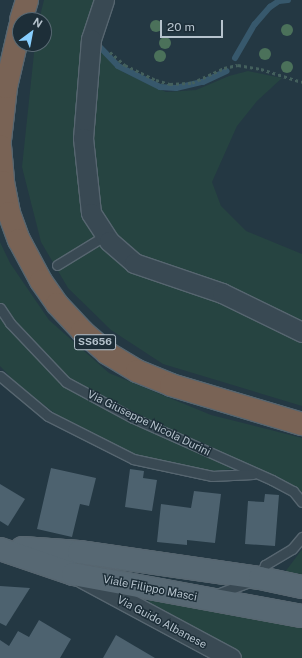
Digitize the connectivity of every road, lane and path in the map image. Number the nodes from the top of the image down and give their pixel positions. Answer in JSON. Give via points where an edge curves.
{"nodes":[{"id":1,"x":26,"y":0,"type":"edge"},
{"id":2,"x":104,"y":0,"type":"edge"},
{"id":3,"x":24,"y":12,"type":"edge"},
{"id":4,"x":92,"y":36,"type":"junction"},
{"id":5,"x":14,"y":52,"type":"edge"},
{"id":6,"x":302,"y":82,"type":"edge"},
{"id":7,"x":0,"y":140,"type":"edge"},
{"id":8,"x":0,"y":146,"type":"edge"},
{"id":9,"x":106,"y":235,"type":"junction"},
{"id":10,"x":57,"y":265,"type":"dead end"},
{"id":11,"x":0,"y":308,"type":"edge"},
{"id":12,"x":302,"y":332,"type":"edge"},
{"id":13,"x":0,"y":376,"type":"edge"},
{"id":14,"x":302,"y":424,"type":"edge"},
{"id":15,"x":257,"y":474,"type":"junction"},
{"id":16,"x":302,"y":502,"type":"edge"},
{"id":17,"x":302,"y":537,"type":"edge"},
{"id":18,"x":3,"y":547,"type":"edge"},
{"id":19,"x":73,"y":574,"type":"junction"},
{"id":20,"x":260,"y":578,"type":"junction"},
{"id":21,"x":302,"y":587,"type":"edge"},
{"id":22,"x":189,"y":595,"type":"junction"},
{"id":23,"x":302,"y":616,"type":"edge"},
{"id":24,"x":231,"y":658,"type":"edge"}],
"edges":[{"from":1,"to":3,"type":"highway"},
{"from":2,"to":4,"type":"street"},
{"from":4,"to":6,"type":"path","via":[[124,65],[170,84],[192,82],[224,68],[238,65],[261,69]]},
{"from":4,"to":9,"type":"street","via":[[82,138],[91,213]]},
{"from":5,"to":7,"type":"highway","via":[[6,87]]},
{"from":8,"to":14,"type":"highway","number":"SS656","via":[[5,190],[19,240],[41,281],[57,304],[82,331],[137,371],[171,385]]},
{"from":9,"to":10,"type":"lane"},
{"from":9,"to":12,"type":"street","via":[[134,263],[222,293]]},
{"from":11,"to":15,"type":"lane","name":"Via Giuseppe Nicola Durini","via":[[10,324],[66,382],[133,418]]},
{"from":13,"to":15,"type":"lane","name":"Via Giuseppe Nicola Durini","via":[[48,416],[133,459],[212,476]]},
{"from":15,"to":16,"type":"lane","name":"Via Giuseppe Nicola Durini","via":[[293,491]]},
{"from":17,"to":20,"type":"lane","via":[[292,549],[265,565]]},
{"from":18,"to":19,"type":"main road","name":"Viale Filippo Masci"},
{"from":18,"to":20,"type":"main road","name":"Viale Filippo Masci","via":[[79,552]]},
{"from":19,"to":22,"type":"main road","name":"Viale Filippo Masci"},
{"from":19,"to":24,"type":"street","name":"Via Guido Albanese"},
{"from":20,"to":21,"type":"main road","name":"Viale Filippo Masci"},
{"from":20,"to":22,"type":"lane","via":[[222,594]]},
{"from":22,"to":23,"type":"main road","name":"Viale Filippo Masci"}]}
